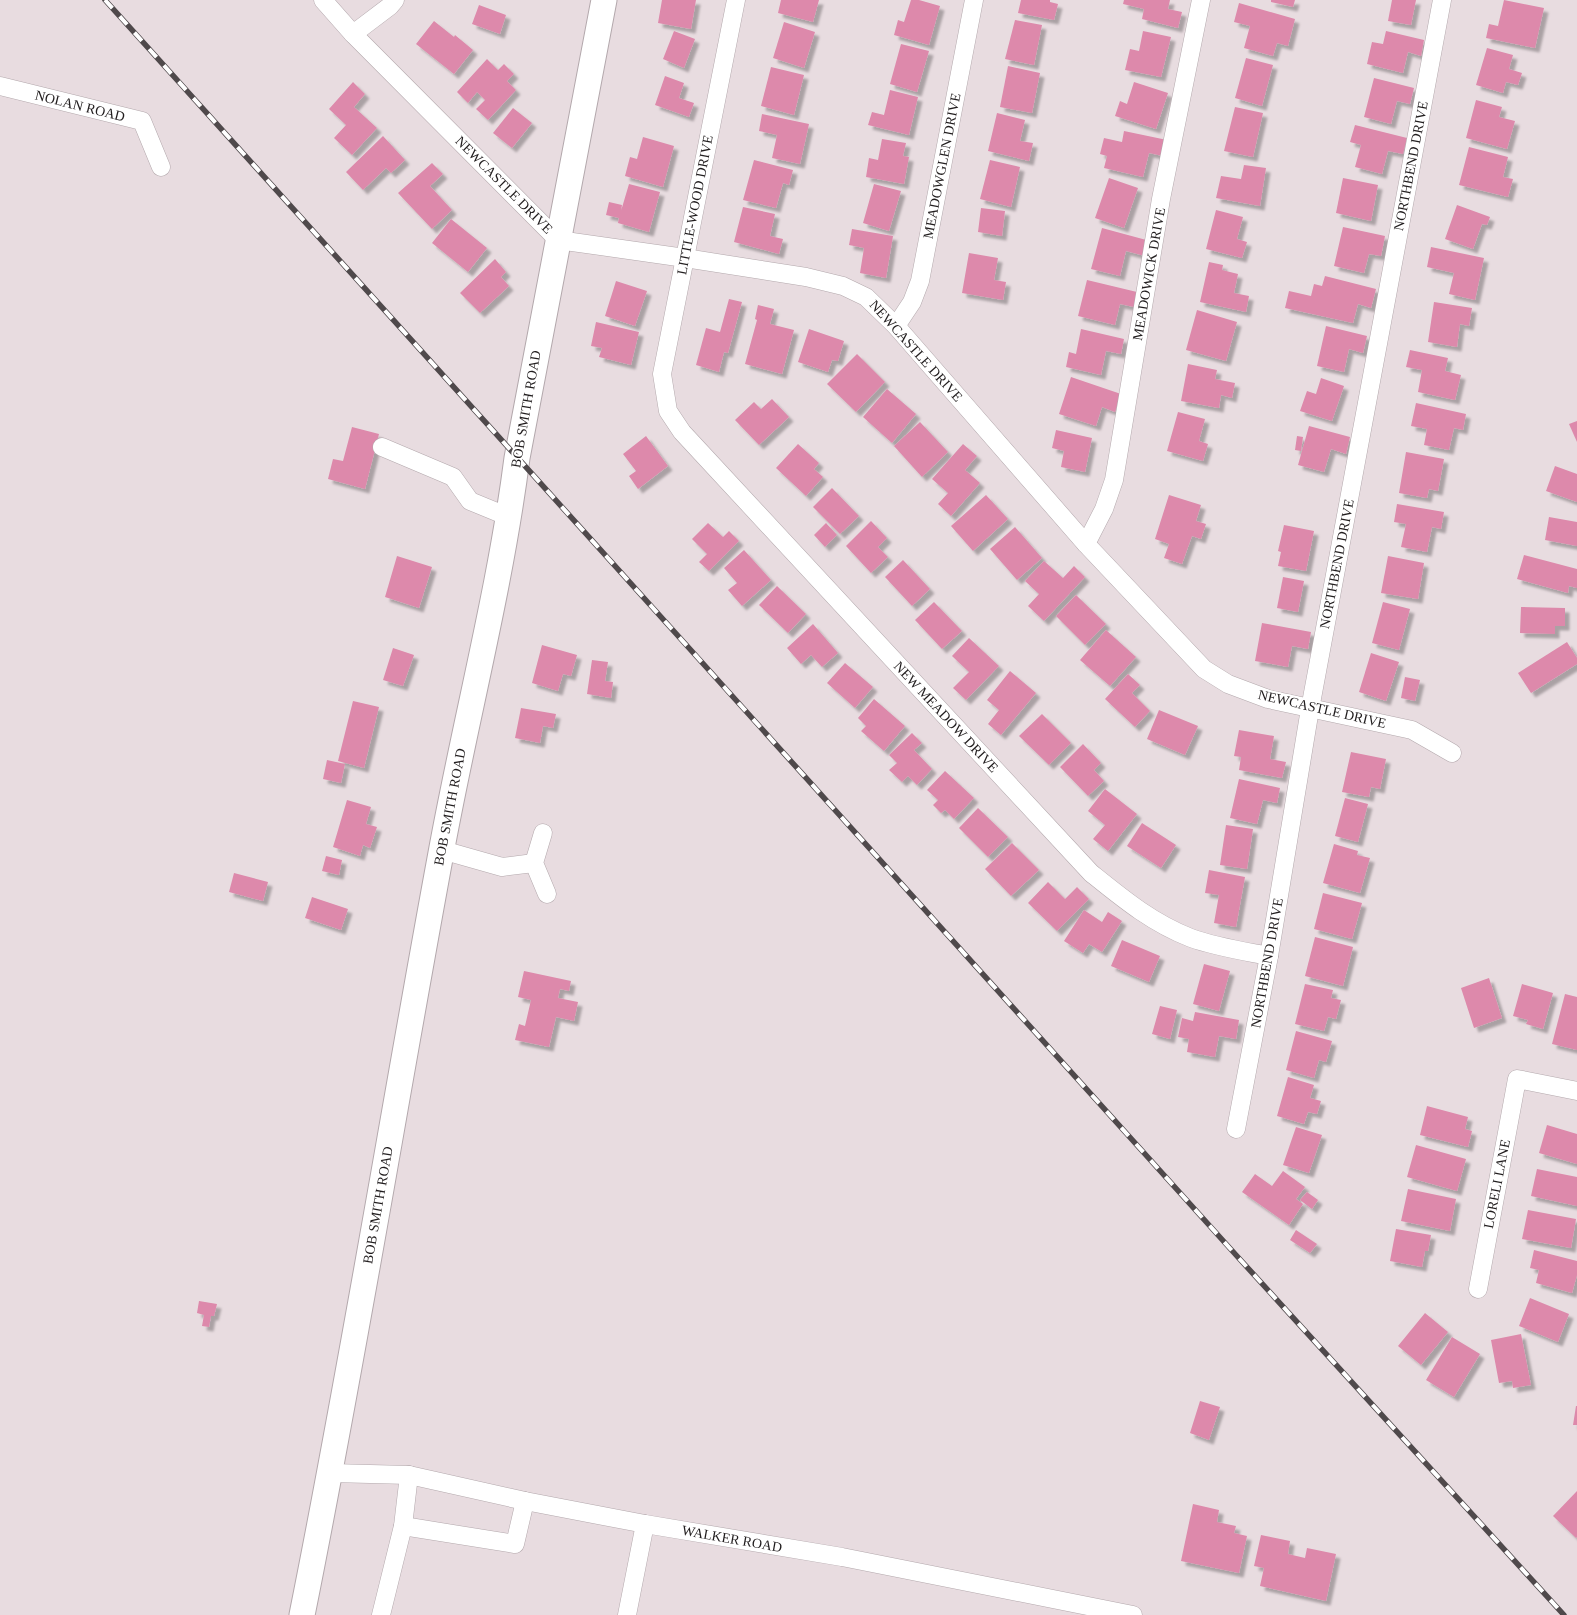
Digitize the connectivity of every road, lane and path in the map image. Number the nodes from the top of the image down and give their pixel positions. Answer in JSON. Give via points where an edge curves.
{"nodes":[{"id":1,"x":323,"y":0,"type":"edge"},
{"id":2,"x":395,"y":0,"type":"edge"},
{"id":3,"x":604,"y":0,"type":"edge"},
{"id":4,"x":736,"y":0,"type":"edge"},
{"id":5,"x":974,"y":0,"type":"edge"},
{"id":6,"x":1201,"y":0,"type":"edge"},
{"id":7,"x":1442,"y":0,"type":"edge"},
{"id":8,"x":353,"y":34,"type":"junction"},
{"id":9,"x":0,"y":86,"type":"edge"},
{"id":10,"x":161,"y":167,"type":"dead end"},
{"id":11,"x":558,"y":240,"type":"junction"},
{"id":12,"x":685,"y":258,"type":"junction"},
{"id":13,"x":896,"y":326,"type":"junction"},
{"id":14,"x":668,"y":411,"type":"joint"},
{"id":15,"x":382,"y":447,"type":"dead end"},
{"id":16,"x":509,"y":517,"type":"junction"},
{"id":17,"x":1086,"y":544,"type":"junction"},
{"id":18,"x":1310,"y":709,"type":"junction"},
{"id":19,"x":1452,"y":753,"type":"dead end"},
{"id":20,"x":543,"y":833,"type":"dead end"},
{"id":21,"x":442,"y":850,"type":"junction"},
{"id":22,"x":534,"y":863,"type":"junction"},
{"id":23,"x":547,"y":894,"type":"dead end"},
{"id":24,"x":1270,"y":956,"type":"junction"},
{"id":25,"x":1577,"y":1091,"type":"edge"},
{"id":26,"x":1236,"y":1129,"type":"dead end"},
{"id":27,"x":1478,"y":1290,"type":"dead end"},
{"id":28,"x":331,"y":1473,"type":"junction"},
{"id":29,"x":409,"y":1475,"type":"junction"},
{"id":30,"x":525,"y":1501,"type":"junction"},
{"id":31,"x":645,"y":1524,"type":"junction"},
{"id":32,"x":403,"y":1526,"type":"junction"},
{"id":33,"x":1123,"y":1614,"type":"edge"},
{"id":34,"x":302,"y":1615,"type":"edge"},
{"id":35,"x":381,"y":1615,"type":"edge"},
{"id":36,"x":626,"y":1615,"type":"edge"}],
"edges":[{"from":1,"to":8,"type":"street","name":"NEWCASTLE DRIVE"},
{"from":2,"to":8,"type":"street"},
{"from":3,"to":11,"type":"street","name":"BOB SMITH ROAD"},
{"from":4,"to":12,"type":"street","name":"LITTLE-WOOD DRIVE"},
{"from":5,"to":13,"type":"street","name":"MEADOWGLEN DRIVE","via":[[920,281],[912,302]]},
{"from":6,"to":17,"type":"street","name":"MEADOWICK DRIVE","via":[[1161,200],[1114,480]]},
{"from":7,"to":18,"type":"street","name":"NORTHBEND DRIVE"},
{"from":8,"to":11,"type":"street","name":"NEWCASTLE DRIVE"},
{"from":9,"to":10,"type":"street","name":"NOLAN ROAD","via":[[142,121]]},
{"from":11,"to":12,"type":"street","name":"NEWCASTLE DRIVE"},
{"from":11,"to":16,"type":"street","name":"BOB SMITH ROAD"},
{"from":12,"to":13,"type":"street","name":"NEWCASTLE DRIVE","via":[[843,286],[866,297]]},
{"from":12,"to":14,"type":"street","name":"LITTLE-WOOD DRIVE","via":[[662,374]]},
{"from":13,"to":17,"type":"street","name":"NEWCASTLE DRIVE"},
{"from":14,"to":24,"type":"street","name":"NEW MEADOW DRIVE","via":[[682,432],[1091,873],[1134,908],[1183,934],[1227,948]]},
{"from":15,"to":16,"type":"street","via":[[453,477],[470,501]]},
{"from":16,"to":21,"type":"street","name":"BOB SMITH ROAD"},
{"from":17,"to":18,"type":"street","name":"NEWCASTLE DRIVE","via":[[1204,669],[1228,684],[1268,699]]},
{"from":18,"to":19,"type":"street","name":"NEWCASTLE DRIVE","via":[[1412,730]]},
{"from":18,"to":24,"type":"street","name":"NORTHBEND DRIVE"},
{"from":20,"to":22,"type":"street"},
{"from":21,"to":22,"type":"street","via":[[502,867]]},
{"from":21,"to":28,"type":"street","name":"BOB SMITH ROAD"},
{"from":22,"to":23,"type":"street"},
{"from":24,"to":26,"type":"street","name":"NORTHBEND DRIVE"},
{"from":25,"to":27,"type":"street","name":"LORELI LANE","via":[[1517,1079]]},
{"from":28,"to":29,"type":"street","name":"WALKER ROAD"},
{"from":28,"to":34,"type":"street","name":"BOB SMITH ROAD"},
{"from":29,"to":30,"type":"street","name":"WALKER ROAD"},
{"from":29,"to":32,"type":"street"},
{"from":30,"to":31,"type":"street","name":"WALKER ROAD"},
{"from":30,"to":32,"type":"street","via":[[515,1544]]},
{"from":31,"to":33,"type":"street","name":"WALKER ROAD","via":[[842,1557]]},
{"from":31,"to":36,"type":"street"},
{"from":32,"to":35,"type":"street"}]}
